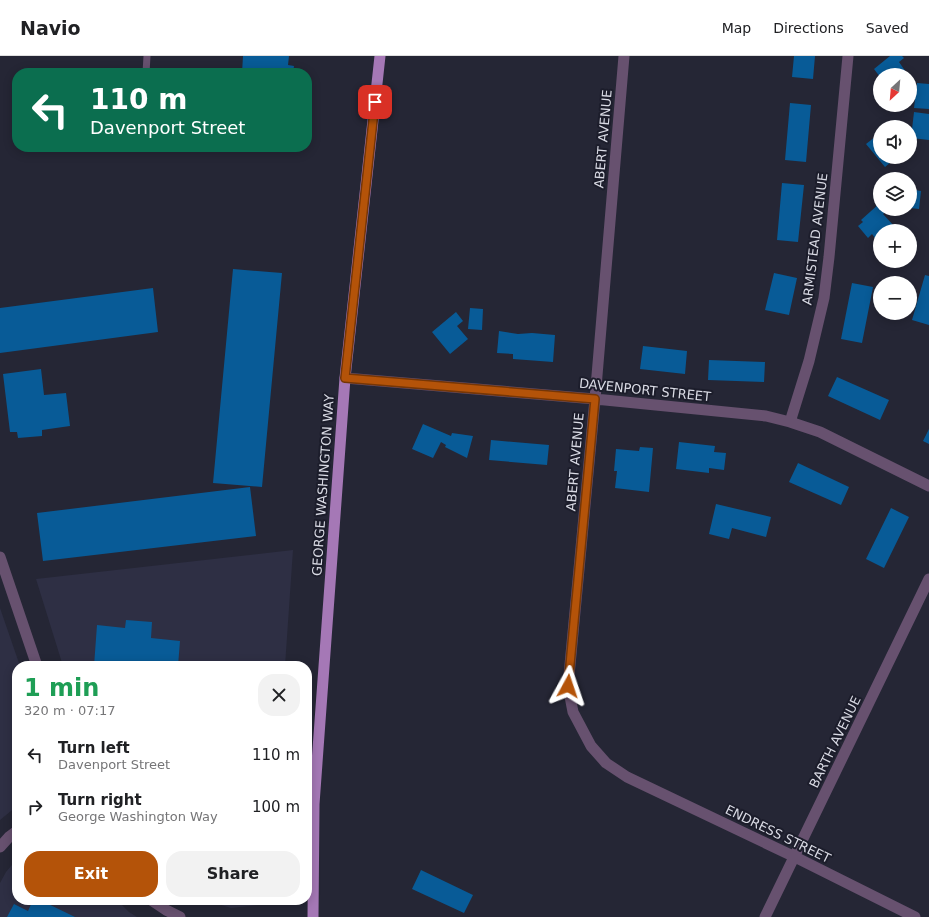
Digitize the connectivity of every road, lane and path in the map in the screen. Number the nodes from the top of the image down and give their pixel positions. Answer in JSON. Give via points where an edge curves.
{"nodes":[{"id":1,"x":147,"y":56,"type":"edge"},
{"id":2,"x":380,"y":56,"type":"edge"},
{"id":3,"x":624,"y":56,"type":"edge"},
{"id":4,"x":848,"y":56,"type":"edge"},
{"id":5,"x":146,"y":68,"type":"edge"},
{"id":6,"x":345,"y":378,"type":"junction"},
{"id":7,"x":595,"y":399,"type":"junction"},
{"id":8,"x":790,"y":422,"type":"junction"},
{"id":9,"x":929,"y":486,"type":"edge"},
{"id":10,"x":0,"y":557,"type":"edge"},
{"id":11,"x":929,"y":579,"type":"edge"},
{"id":12,"x":35,"y":661,"type":"edge"},
{"id":13,"x":627,"y":777,"type":"joint"},
{"id":14,"x":12,"y":834,"type":"edge"},
{"id":15,"x":0,"y":847,"type":"edge"},
{"id":16,"x":794,"y":857,"type":"junction"},
{"id":17,"x":158,"y":905,"type":"edge"},
{"id":18,"x":180,"y":917,"type":"edge"},
{"id":19,"x":313,"y":917,"type":"edge"},
{"id":20,"x":765,"y":917,"type":"edge"},
{"id":21,"x":915,"y":917,"type":"edge"}],
"edges":[{"from":1,"to":5,"type":"lane"},
{"from":2,"to":6,"type":"main road","name":"GEORGE WASHINGTON WAY"},
{"from":3,"to":7,"type":"street","name":"ABERT AVENUE"},
{"from":4,"to":8,"type":"street","name":"ARMISTEAD AVENUE","via":[[824,298],[809,361]]},
{"from":6,"to":7,"type":"street","name":"DAVENPORT STREET"},
{"from":6,"to":19,"type":"main road","name":"GEORGE WASHINGTON WAY","via":[[314,804]]},
{"from":7,"to":8,"type":"street","name":"DAVENPORT STREET","via":[[766,416]]},
{"from":7,"to":13,"type":"street","name":"ABERT AVENUE","via":[[568,686],[573,712],[591,746],[606,763]]},
{"from":8,"to":9,"type":"street","name":"DAVENPORT STREET","via":[[820,432]]},
{"from":10,"to":12,"type":"street"},
{"from":11,"to":16,"type":"street","name":"BARTH AVENUE"},
{"from":13,"to":16,"type":"street","name":"ENDRESS STREET"},
{"from":14,"to":15,"type":"street"},
{"from":16,"to":20,"type":"street","name":"BARTH AVENUE"},
{"from":16,"to":21,"type":"street","name":"ENDRESS STREET"},
{"from":17,"to":18,"type":"street"}]}
